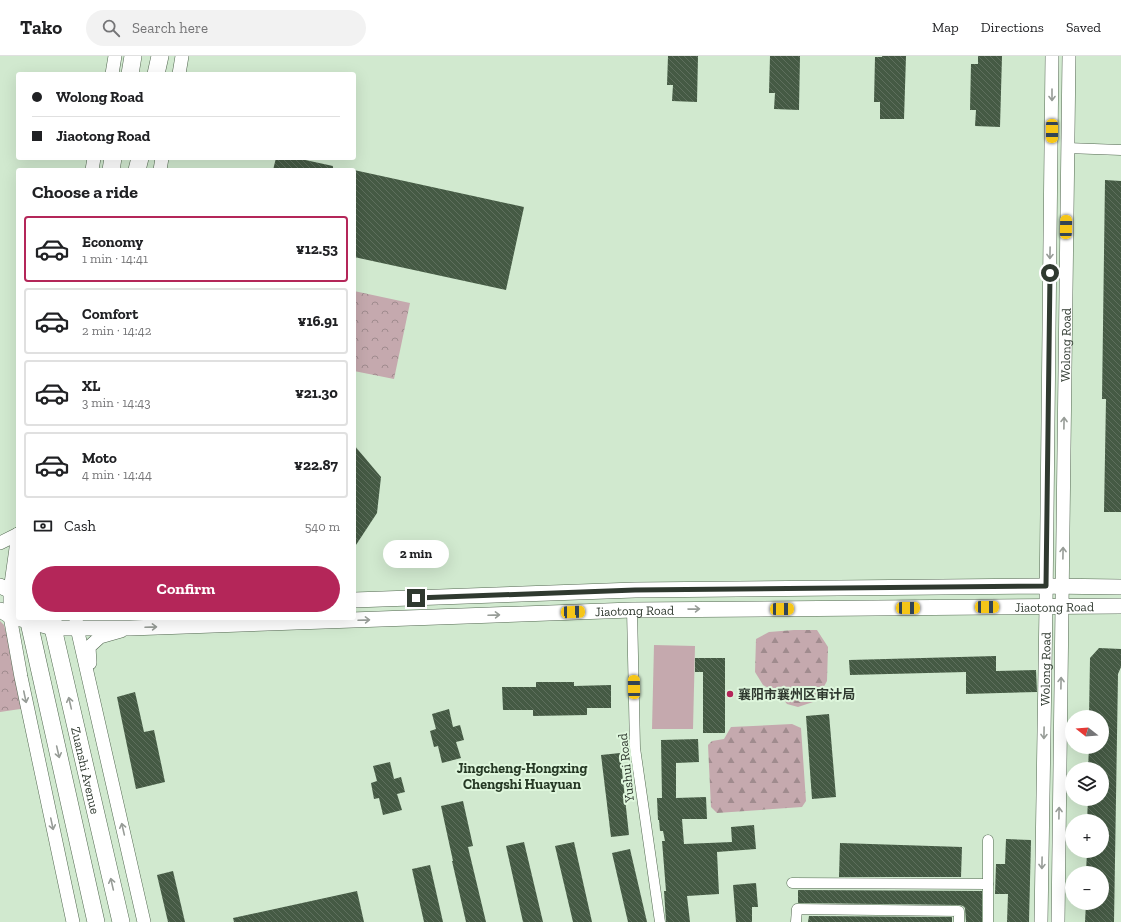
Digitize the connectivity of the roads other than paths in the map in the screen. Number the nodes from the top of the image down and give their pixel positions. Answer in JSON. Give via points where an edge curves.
{"nodes":[{"id":1,"x":115,"y":56,"type":"edge"},
{"id":2,"x":133,"y":56,"type":"edge"},
{"id":3,"x":160,"y":56,"type":"edge"},
{"id":4,"x":182,"y":56,"type":"edge"},
{"id":5,"x":1052,"y":56,"type":"edge"},
{"id":6,"x":1068,"y":56,"type":"edge"},
{"id":7,"x":112,"y":72,"type":"edge"},
{"id":8,"x":130,"y":72,"type":"edge"},
{"id":9,"x":156,"y":72,"type":"edge"},
{"id":10,"x":179,"y":72,"type":"edge"},
{"id":11,"x":1067,"y":148,"type":"junction"},
{"id":12,"x":1121,"y":150,"type":"edge"},
{"id":13,"x":16,"y":535,"type":"edge"},
{"id":14,"x":0,"y":543,"type":"edge"},
{"id":15,"x":16,"y":546,"type":"edge"},
{"id":16,"x":1046,"y":586,"type":"junction"},
{"id":17,"x":1062,"y":586,"type":"junction"},
{"id":18,"x":1121,"y":586,"type":"edge"},
{"id":19,"x":9,"y":590,"type":"edge"},
{"id":20,"x":356,"y":600,"type":"edge"},
{"id":21,"x":1046,"y":606,"type":"junction"},
{"id":22,"x":1062,"y":606,"type":"junction"},
{"id":23,"x":1121,"y":606,"type":"edge"},
{"id":24,"x":632,"y":610,"type":"junction"},
{"id":25,"x":3,"y":616,"type":"edge"},
{"id":26,"x":16,"y":618,"type":"edge"},
{"id":27,"x":28,"y":620,"type":"edge"},
{"id":28,"x":353,"y":620,"type":"edge"},
{"id":29,"x":356,"y":620,"type":"edge"},
{"id":30,"x":53,"y":623,"type":"edge"},
{"id":31,"x":77,"y":623,"type":"edge"},
{"id":32,"x":130,"y":628,"type":"junction"},
{"id":33,"x":90,"y":685,"type":"junction"},
{"id":34,"x":988,"y":840,"type":"dead end"},
{"id":35,"x":127,"y":848,"type":"junction"},
{"id":36,"x":105,"y":854,"type":"junction"},
{"id":37,"x":792,"y":883,"type":"dead end"},
{"id":38,"x":988,"y":884,"type":"junction"},
{"id":39,"x":92,"y":921,"type":"edge"},
{"id":40,"x":73,"y":922,"type":"edge"},
{"id":41,"x":120,"y":922,"type":"edge"},
{"id":42,"x":144,"y":922,"type":"edge"},
{"id":43,"x":660,"y":922,"type":"edge"},
{"id":44,"x":796,"y":922,"type":"edge"},
{"id":45,"x":959,"y":922,"type":"edge"},
{"id":46,"x":988,"y":922,"type":"edge"},
{"id":47,"x":1041,"y":922,"type":"edge"},
{"id":48,"x":1058,"y":922,"type":"edge"}],
"edges":[{"from":1,"to":7,"type":"main road"},
{"from":2,"to":8,"type":"highway"},
{"from":3,"to":9,"type":"highway"},
{"from":4,"to":10,"type":"main road"},
{"from":5,"to":16,"type":"main road","name":"Wolong Road","one_way":true},
{"from":6,"to":11,"type":"main road","name":"Wolong Road"},
{"from":11,"to":12,"type":"street"},
{"from":17,"to":11,"type":"main road","name":"Wolong Road","one_way":true},
{"from":13,"to":14,"type":"main road"},
{"from":15,"to":19,"type":"main road"},
{"from":16,"to":17,"type":"main road","name":"Jiaotong Road"},
{"from":16,"to":20,"type":"main road","name":"Jiaotong Road","via":[[635,590]]},
{"from":16,"to":21,"type":"main road","name":"Wolong Road"},
{"from":17,"to":18,"type":"main road","name":"Jiaotong Road"},
{"from":17,"to":22,"type":"main road","name":"Wolong Road"},
{"from":19,"to":25,"type":"main road"},
{"from":21,"to":22,"type":"main road","name":"Jiaotong Road"},
{"from":24,"to":21,"type":"main road","name":"Jiaotong Road","one_way":true},
{"from":21,"to":47,"type":"main road","name":"Wolong Road","one_way":true},
{"from":22,"to":23,"type":"main road","name":"Jiaotong Road"},
{"from":48,"to":22,"type":"main road","name":"Wolong Road","one_way":true},
{"from":29,"to":24,"type":"main road","name":"Jiaotong Road","one_way":true},
{"from":24,"to":43,"type":"street","name":"Yushui Road","via":[[635,748]]},
{"from":25,"to":26,"type":"main road","name":"Jiaotong Road"},
{"from":25,"to":40,"type":"main road","one_way":true,"via":[[21,677]]},
{"from":27,"to":30,"type":"main road","name":"Jiaotong Road"},
{"from":27,"to":39,"type":"highway","name":"Zuanshi Avenue","one_way":true},
{"from":32,"to":28,"type":"main road","name":"Jiaotong Road","one_way":true},
{"from":30,"to":31,"type":"main road","name":"Jiaotong Road"},
{"from":36,"to":30,"type":"highway","name":"Zuanshi Avenue","one_way":true},
{"from":31,"to":32,"type":"main road","name":"Jiaotong Road"},
{"from":31,"to":33,"type":"main road"},
{"from":32,"to":33,"type":"main road","via":[[100,637],[89,647]]},
{"from":35,"to":33,"type":"main road","one_way":true},
{"from":34,"to":38,"type":"street"},
{"from":35,"to":36,"type":"main road"},
{"from":35,"to":42,"type":"main road"},
{"from":41,"to":36,"type":"highway","name":"Zuanshi Avenue","one_way":true},
{"from":37,"to":38,"type":"street"},
{"from":38,"to":46,"type":"street"},
{"from":44,"to":45,"type":"street","via":[[797,909],[959,911]]}]}
